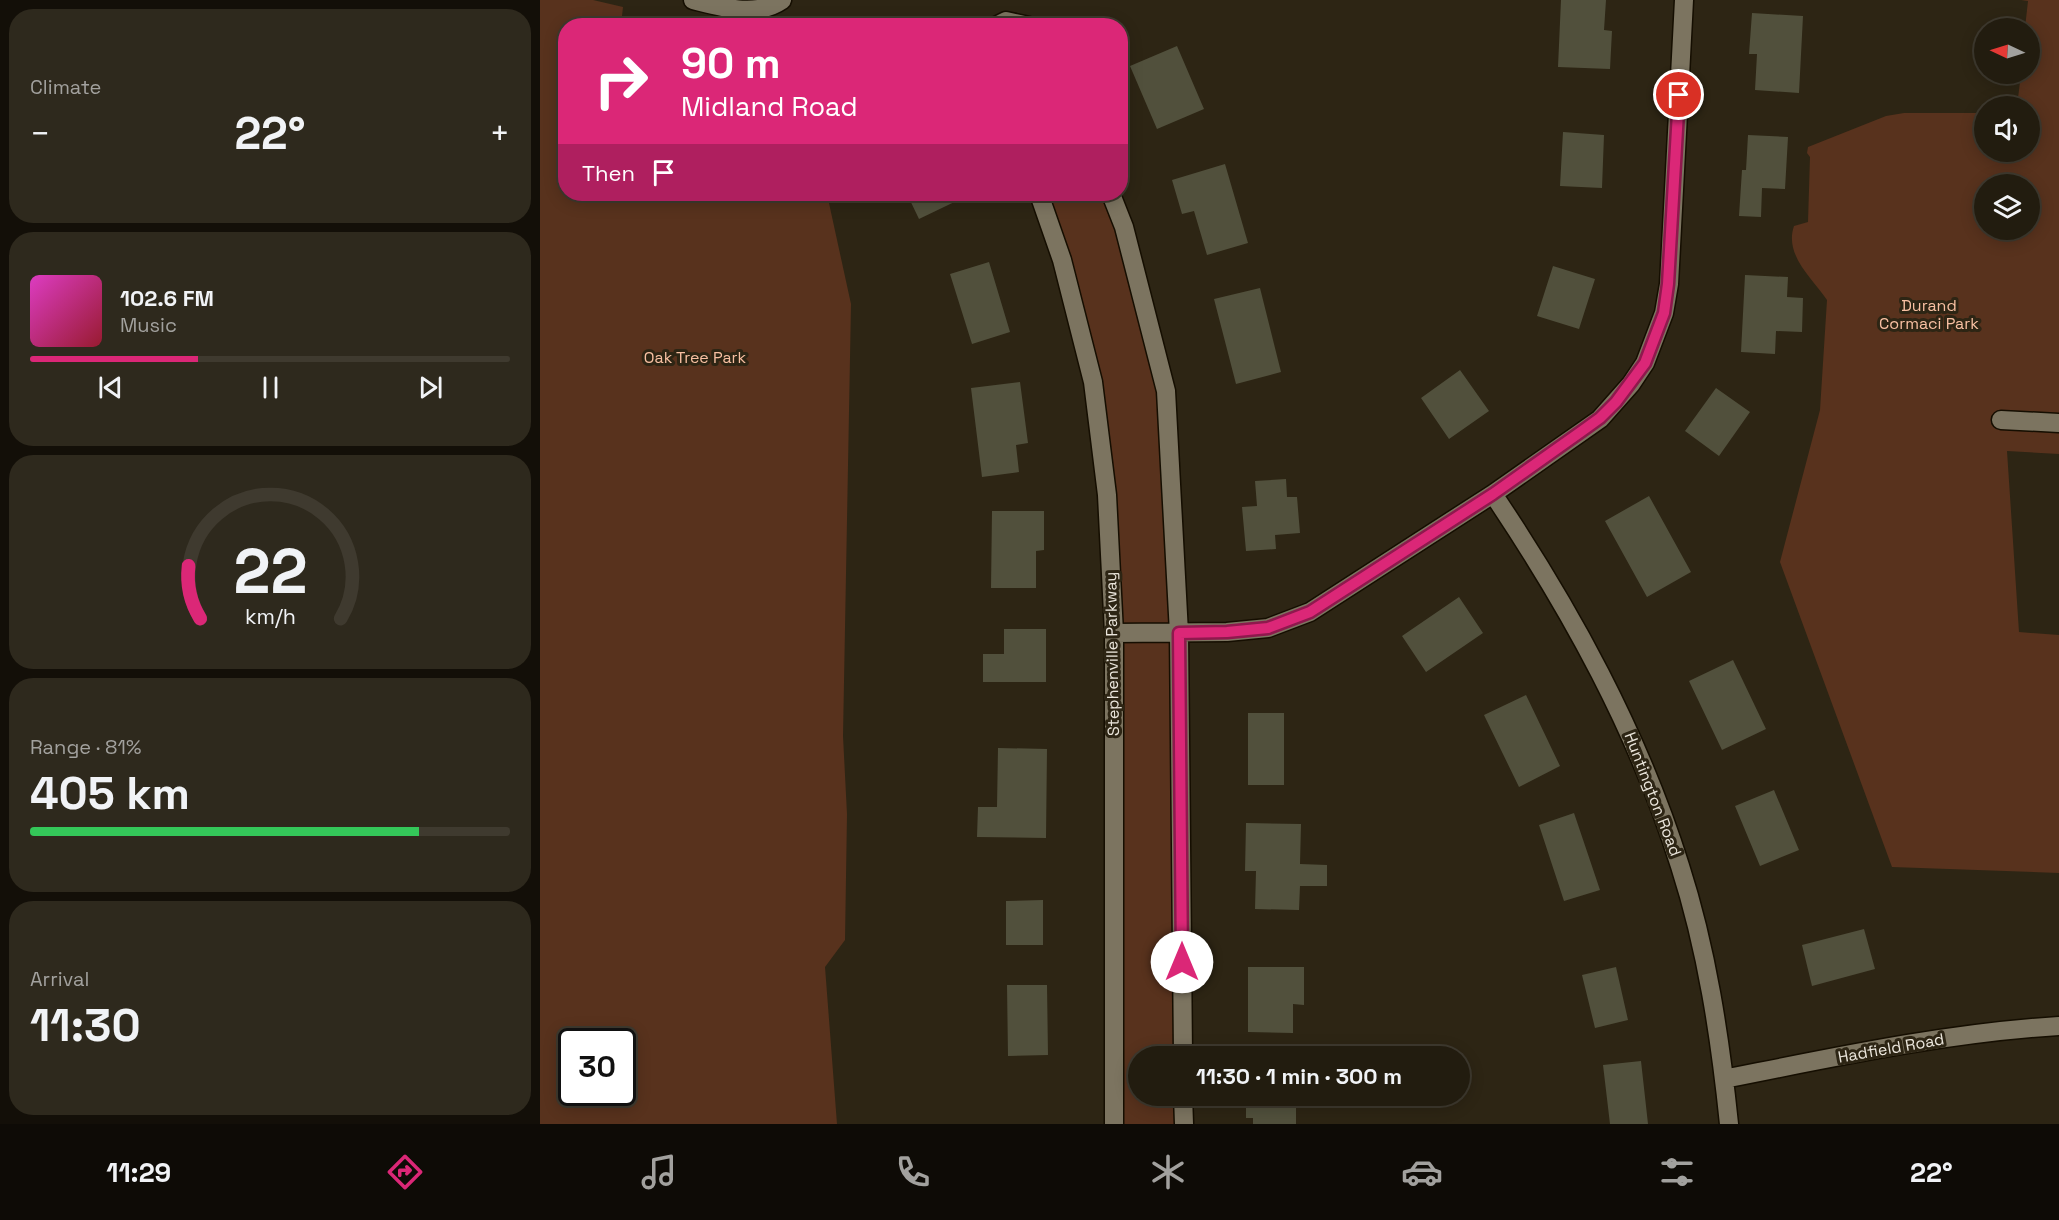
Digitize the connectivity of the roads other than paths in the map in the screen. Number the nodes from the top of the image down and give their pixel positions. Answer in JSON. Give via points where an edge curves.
{"nodes":[{"id":1,"x":693,"y":0,"type":"edge"},
{"id":2,"x":782,"y":0,"type":"edge"},
{"id":3,"x":1684,"y":0,"type":"edge"},
{"id":4,"x":1041,"y":201,"type":"edge"},
{"id":5,"x":1114,"y":201,"type":"edge"},
{"id":6,"x":2001,"y":420,"type":"dead end"},
{"id":7,"x":2059,"y":423,"type":"edge"},
{"id":8,"x":1493,"y":494,"type":"junction"},
{"id":9,"x":1114,"y":633,"type":"junction"},
{"id":10,"x":1179,"y":633,"type":"junction"},
{"id":11,"x":2059,"y":1026,"type":"edge"},
{"id":12,"x":1183,"y":1046,"type":"edge"},
{"id":13,"x":1724,"y":1078,"type":"junction"},
{"id":14,"x":1183,"y":1106,"type":"edge"},
{"id":15,"x":1114,"y":1124,"type":"edge"},
{"id":16,"x":1184,"y":1124,"type":"edge"},
{"id":17,"x":1729,"y":1124,"type":"edge"}],
"edges":[{"from":1,"to":2,"type":"street","via":[[746,10],[765,8]]},
{"from":3,"to":8,"type":"street","via":[[1668,284],[1655,340],[1631,384],[1600,418]]},
{"from":4,"to":9,"type":"street","name":"Stephenville Parkway","via":[[1062,260],[1093,382],[1107,495]]},
{"from":5,"to":10,"type":"street","via":[[1166,391]]},
{"from":6,"to":7,"type":"street"},
{"from":8,"to":10,"type":"street","via":[[1310,612],[1268,628]]},
{"from":8,"to":13,"type":"street","name":"Huntington Road","via":[[1584,641],[1635,746],[1680,865],[1697,926]]},
{"from":9,"to":10,"type":"street"},
{"from":9,"to":15,"type":"street","name":"Stephenville Parkway"},
{"from":10,"to":12,"type":"street"},
{"from":11,"to":13,"type":"street","name":"Hadfield Road","via":[[1915,1042]]},
{"from":13,"to":17,"type":"street","name":"Huntington Road"},
{"from":14,"to":16,"type":"street"}]}
